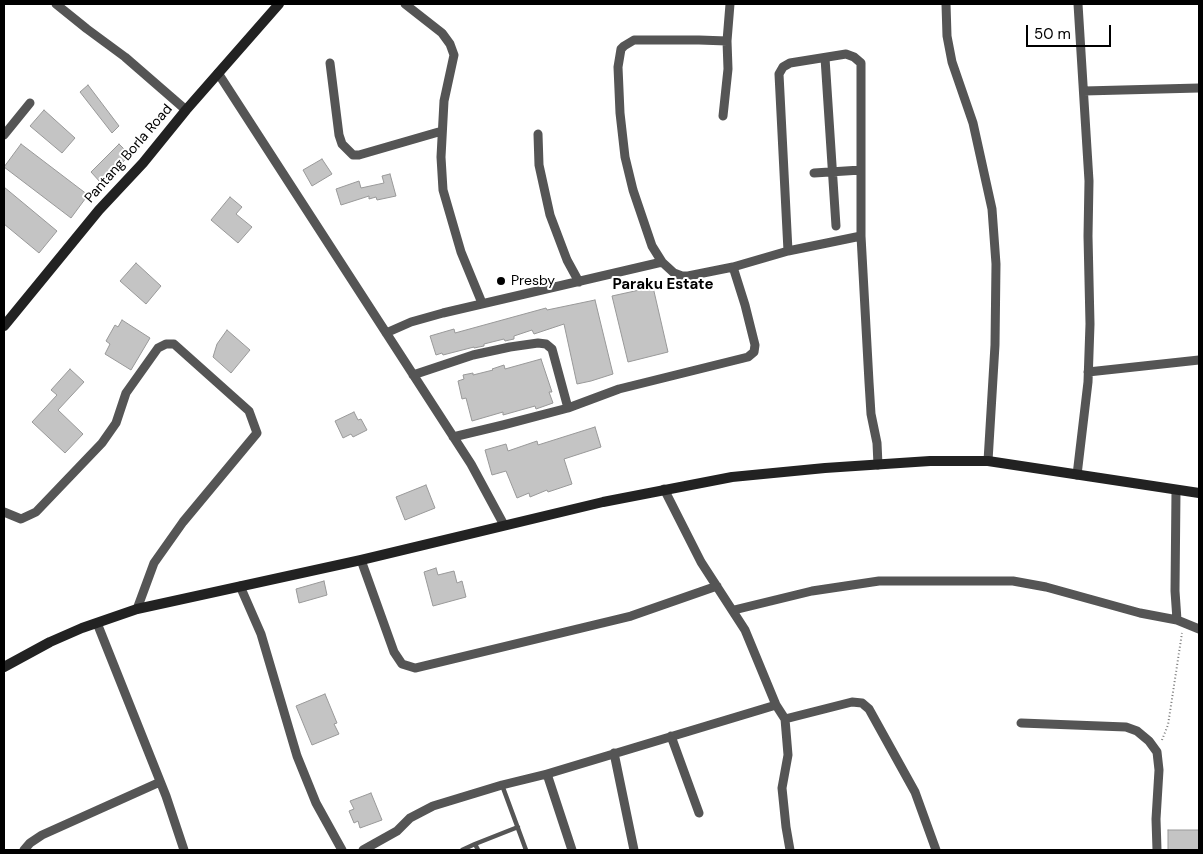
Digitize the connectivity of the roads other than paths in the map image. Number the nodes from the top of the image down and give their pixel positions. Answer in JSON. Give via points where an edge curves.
{"nodes":[{"id":1,"x":56,"y":4,"type":"edge"},
{"id":2,"x":279,"y":4,"type":"edge"},
{"id":3,"x":404,"y":4,"type":"edge"},
{"id":4,"x":730,"y":4,"type":"edge"},
{"id":5,"x":946,"y":4,"type":"edge"},
{"id":6,"x":1078,"y":4,"type":"edge"},
{"id":7,"x":727,"y":42,"type":"junction"},
{"id":8,"x":825,"y":58,"type":"junction"},
{"id":9,"x":330,"y":63,"type":"dead end"},
{"id":10,"x":218,"y":73,"type":"junction"},
{"id":11,"x":1199,"y":88,"type":"edge"},
{"id":12,"x":1084,"y":91,"type":"junction"},
{"id":13,"x":30,"y":104,"type":"dead end"},
{"id":14,"x":186,"y":110,"type":"junction"},
{"id":15,"x":723,"y":116,"type":"dead end"},
{"id":16,"x":442,"y":131,"type":"junction"},
{"id":17,"x":538,"y":134,"type":"dead end"},
{"id":18,"x":4,"y":136,"type":"edge"},
{"id":19,"x":861,"y":170,"type":"junction"},
{"id":20,"x":834,"y":172,"type":"junction"},
{"id":21,"x":814,"y":173,"type":"dead end"},
{"id":22,"x":836,"y":226,"type":"dead end"},
{"id":23,"x":861,"y":236,"type":"junction"},
{"id":24,"x":788,"y":252,"type":"junction"},
{"id":25,"x":662,"y":262,"type":"junction"},
{"id":26,"x":733,"y":267,"type":"junction"},
{"id":27,"x":579,"y":282,"type":"junction"},
{"id":28,"x":482,"y":304,"type":"junction"},
{"id":29,"x":4,"y":326,"type":"edge"},
{"id":30,"x":386,"y":333,"type":"junction"},
{"id":31,"x":1199,"y":360,"type":"edge"},
{"id":32,"x":1088,"y":372,"type":"junction"},
{"id":33,"x":413,"y":375,"type":"junction"},
{"id":34,"x":568,"y":408,"type":"junction"},
{"id":35,"x":453,"y":437,"type":"junction"},
{"id":36,"x":988,"y":461,"type":"junction"},
{"id":37,"x":878,"y":465,"type":"junction"},
{"id":38,"x":1077,"y":475,"type":"junction"},
{"id":39,"x":664,"y":490,"type":"junction"},
{"id":40,"x":1176,"y":491,"type":"junction"},
{"id":41,"x":1199,"y":493,"type":"edge"},
{"id":42,"x":4,"y":512,"type":"edge"},
{"id":43,"x":504,"y":525,"type":"junction"},
{"id":44,"x":361,"y":560,"type":"junction"},
{"id":45,"x":240,"y":586,"type":"junction"},
{"id":46,"x":717,"y":586,"type":"junction"},
{"id":47,"x":137,"y":609,"type":"junction"},
{"id":48,"x":734,"y":610,"type":"junction"},
{"id":49,"x":1180,"y":622,"type":"junction"},
{"id":50,"x":97,"y":623,"type":"junction"},
{"id":51,"x":1199,"y":629,"type":"edge"},
{"id":52,"x":4,"y":668,"type":"edge"},
{"id":53,"x":776,"y":705,"type":"junction"},
{"id":54,"x":785,"y":719,"type":"junction"},
{"id":55,"x":1022,"y":723,"type":"dead end"},
{"id":56,"x":671,"y":736,"type":"junction"},
{"id":57,"x":614,"y":753,"type":"junction"},
{"id":58,"x":547,"y":774,"type":"junction"},
{"id":59,"x":160,"y":782,"type":"junction"},
{"id":60,"x":502,"y":785,"type":"junction"},
{"id":61,"x":699,"y":813,"type":"dead end"},
{"id":62,"x":518,"y":827,"type":"junction"},
{"id":63,"x":475,"y":844,"type":"junction"},
{"id":64,"x":24,"y":850,"type":"edge"},
{"id":65,"x":184,"y":850,"type":"edge"},
{"id":66,"x":342,"y":850,"type":"edge"},
{"id":67,"x":364,"y":850,"type":"edge"},
{"id":68,"x":462,"y":850,"type":"edge"},
{"id":69,"x":478,"y":850,"type":"edge"},
{"id":70,"x":526,"y":850,"type":"edge"},
{"id":71,"x":572,"y":850,"type":"edge"},
{"id":72,"x":634,"y":850,"type":"edge"},
{"id":73,"x":790,"y":850,"type":"edge"},
{"id":74,"x":936,"y":850,"type":"edge"},
{"id":75,"x":1157,"y":850,"type":"edge"}],
"edges":[{"from":1,"to":14,"type":"street","via":[[125,57]]},
{"from":2,"to":10,"type":"street","name":"Pantang Borla Road"},
{"from":3,"to":16,"type":"street","via":[[442,33],[454,55],[444,101]]},
{"from":4,"to":7,"type":"street"},
{"from":5,"to":36,"type":"street","via":[[952,62],[973,123],[992,209],[996,264],[995,345]]},
{"from":6,"to":12,"type":"street"},
{"from":7,"to":15,"type":"street"},
{"from":7,"to":25,"type":"street","via":[[634,40],[621,49],[618,67],[625,157],[632,190],[652,246]]},
{"from":8,"to":19,"type":"street","via":[[846,54],[860,62]]},
{"from":8,"to":20,"type":"street"},
{"from":8,"to":24,"type":"street","via":[[790,64],[779,74]]},
{"from":9,"to":16,"type":"street","via":[[339,135],[353,156]]},
{"from":10,"to":14,"type":"street","name":"Pantang Borla Road"},
{"from":10,"to":30,"type":"street"},
{"from":11,"to":12,"type":"street"},
{"from":12,"to":32,"type":"street","via":[[1089,181]]},
{"from":13,"to":18,"type":"street"},
{"from":14,"to":29,"type":"street","name":"Pantang Borla Road"},
{"from":16,"to":28,"type":"street","via":[[443,190],[461,252]]},
{"from":17,"to":27,"type":"street","via":[[540,165],[550,215]]},
{"from":19,"to":20,"type":"street"},
{"from":19,"to":23,"type":"street"},
{"from":20,"to":21,"type":"street"},
{"from":20,"to":22,"type":"street"},
{"from":23,"to":24,"type":"street"},
{"from":23,"to":37,"type":"street","via":[[868,382]]},
{"from":24,"to":26,"type":"street"},
{"from":25,"to":26,"type":"street","via":[[682,276]]},
{"from":25,"to":27,"type":"street"},
{"from":26,"to":34,"type":"street","via":[[755,345],[754,352],[748,357],[619,389]]},
{"from":27,"to":28,"type":"street"},
{"from":28,"to":30,"type":"street","via":[[411,322]]},
{"from":30,"to":33,"type":"street"},
{"from":31,"to":32,"type":"street"},
{"from":32,"to":38,"type":"street"},
{"from":33,"to":34,"type":"street","via":[[473,356],[538,342],[552,348]]},
{"from":33,"to":35,"type":"street"},
{"from":34,"to":35,"type":"street"},
{"from":35,"to":43,"type":"street"},
{"from":36,"to":37,"type":"street"},
{"from":36,"to":38,"type":"street"},
{"from":37,"to":39,"type":"street","via":[[732,477]]},
{"from":38,"to":40,"type":"street"},
{"from":39,"to":43,"type":"street"},
{"from":39,"to":46,"type":"street"},
{"from":40,"to":41,"type":"street"},
{"from":40,"to":49,"type":"street","via":[[1175,591]]},
{"from":42,"to":47,"type":"street","via":[[21,519],[36,512],[102,443],[116,423],[126,393],[158,348],[174,344],[249,411],[257,433],[183,522],[154,563]]},
{"from":43,"to":44,"type":"street"},
{"from":44,"to":45,"type":"street"},
{"from":44,"to":46,"type":"street","via":[[394,652],[402,664],[415,668],[631,616]]},
{"from":45,"to":47,"type":"street"},
{"from":45,"to":66,"type":"street","via":[[261,634],[297,756],[316,803]]},
{"from":46,"to":48,"type":"street"},
{"from":47,"to":50,"type":"street"},
{"from":48,"to":49,"type":"street","via":[[812,591],[879,581],[1013,580]]},
{"from":48,"to":53,"type":"street"},
{"from":49,"to":51,"type":"street"},
{"from":50,"to":52,"type":"street","via":[[50,642]]},
{"from":50,"to":59,"type":"street"},
{"from":53,"to":54,"type":"street"},
{"from":53,"to":56,"type":"street"},
{"from":54,"to":73,"type":"street","via":[[788,755],[782,788]]},
{"from":54,"to":74,"type":"street","via":[[852,702],[862,703],[869,709],[915,792]]},
{"from":55,"to":75,"type":"street","via":[[1126,727],[1149,741],[1157,752],[1159,770]]},
{"from":56,"to":57,"type":"street"},
{"from":56,"to":61,"type":"street"},
{"from":57,"to":58,"type":"street"},
{"from":57,"to":72,"type":"street"},
{"from":58,"to":60,"type":"street"},
{"from":58,"to":71,"type":"street"},
{"from":59,"to":64,"type":"street","via":[[42,835]]},
{"from":59,"to":65,"type":"street"},
{"from":60,"to":62,"type":"lane"},
{"from":60,"to":67,"type":"street","via":[[433,806]]},
{"from":62,"to":63,"type":"lane"},
{"from":62,"to":70,"type":"lane"},
{"from":63,"to":68,"type":"lane"},
{"from":63,"to":69,"type":"lane"}]}
